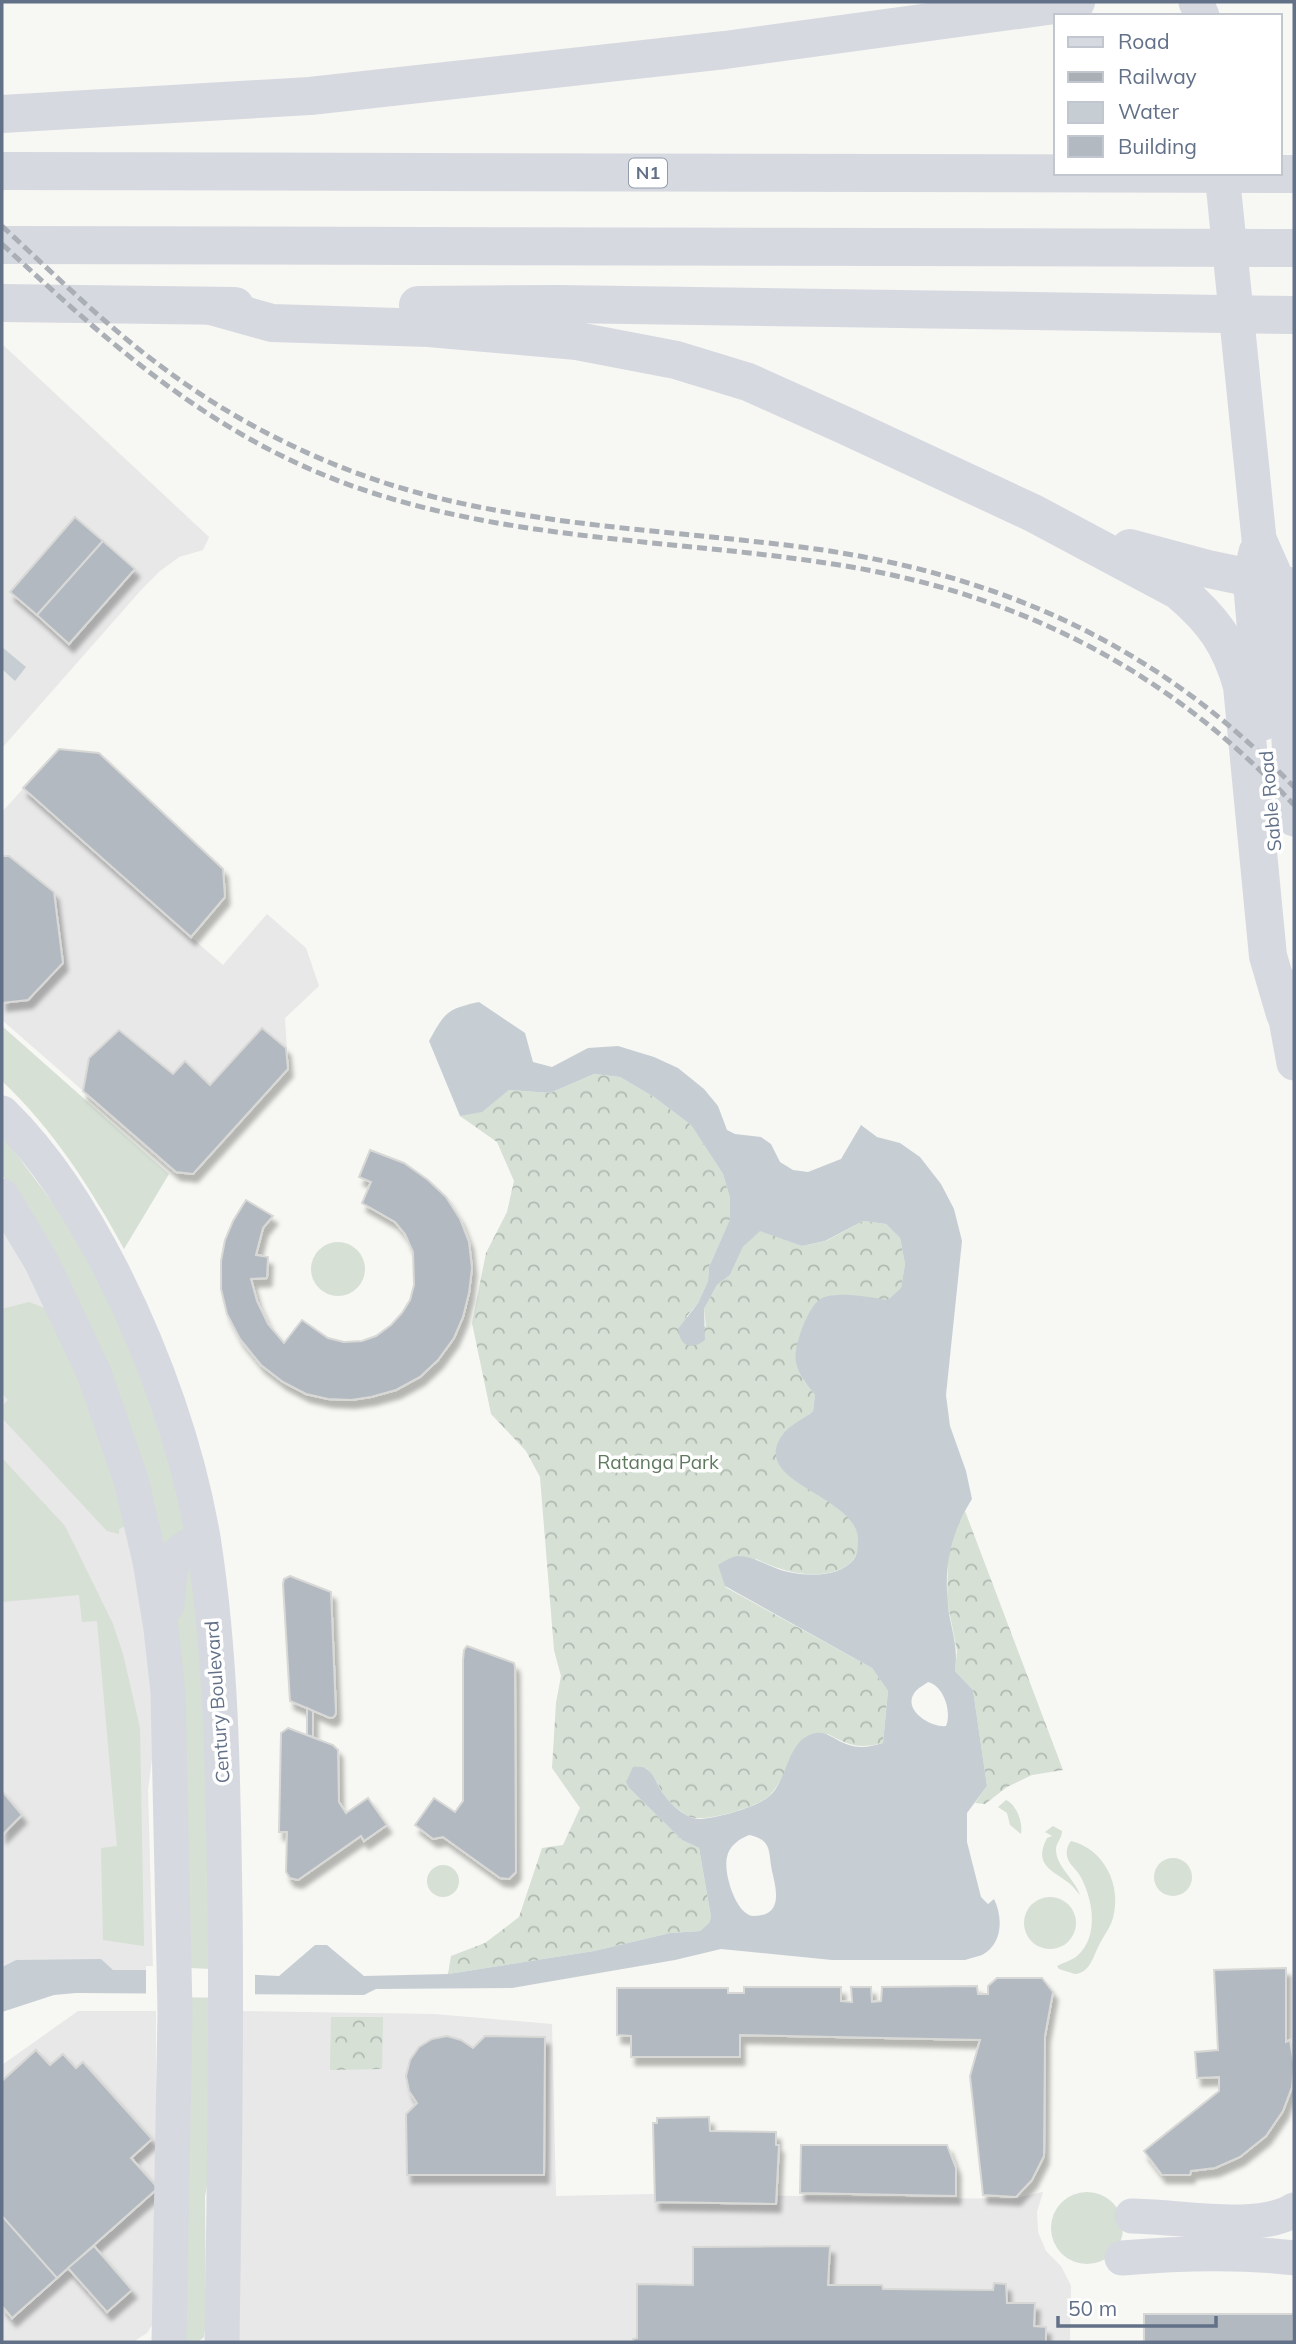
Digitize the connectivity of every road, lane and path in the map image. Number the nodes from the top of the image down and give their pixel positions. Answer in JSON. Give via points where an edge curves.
{"nodes":[{"id":1,"x":1076,"y":2,"type":"edge"},
{"id":2,"x":2,"y":114,"type":"edge"},
{"id":3,"x":2,"y":171,"type":"edge"},
{"id":4,"x":1054,"y":173,"type":"edge"},
{"id":5,"x":1222,"y":175,"type":"edge"},
{"id":6,"x":2,"y":245,"type":"edge"},
{"id":7,"x":1294,"y":248,"type":"edge"},
{"id":8,"x":2,"y":303,"type":"edge"},
{"id":9,"x":211,"y":306,"type":"junction"},
{"id":10,"x":1294,"y":315,"type":"edge"},
{"id":11,"x":1033,"y":513,"type":"junction"},
{"id":12,"x":1275,"y":583,"type":"edge"},
{"id":13,"x":1256,"y":734,"type":"junction"},
{"id":14,"x":1273,"y":800,"type":"edge"},
{"id":15,"x":1285,"y":1014,"type":"joint"},
{"id":16,"x":1294,"y":1063,"type":"edge"},
{"id":17,"x":2,"y":1113,"type":"edge"},
{"id":18,"x":2,"y":1196,"type":"edge"},
{"id":19,"x":203,"y":1540,"type":"junction"},
{"id":20,"x":168,"y":1692,"type":"junction"},
{"id":21,"x":1294,"y":2210,"type":"edge"},
{"id":22,"x":1132,"y":2216,"type":"dead end"},
{"id":23,"x":1122,"y":2258,"type":"dead end"},
{"id":24,"x":1294,"y":2258,"type":"edge"},
{"id":25,"x":169,"y":2342,"type":"edge"},
{"id":26,"x":222,"y":2342,"type":"edge"}],
"edges":[{"from":1,"to":2,"type":"highway","via":[[725,50],[310,96]]},
{"from":3,"to":4,"type":"highway","number":"N1"},
{"from":5,"to":12,"type":"main road","name":"Sable Road","via":[[1259,538]]},
{"from":6,"to":7,"type":"highway"},
{"from":8,"to":9,"type":"highway"},
{"from":9,"to":10,"type":"highway","via":[[559,304]]},
{"from":9,"to":11,"type":"highway","via":[[272,323],[429,328],[578,341],[676,360],[748,382]]},
{"from":11,"to":12,"type":"highway","via":[[1126,547]]},
{"from":11,"to":13,"type":"highway","via":[[1153,576],[1200,609],[1218,630],[1236,664]]},
{"from":12,"to":13,"type":"main road","name":"Sable Road"},
{"from":12,"to":14,"type":"main road","name":"Sable Road","via":[[1291,764]]},
{"from":13,"to":14,"type":"highway"},
{"from":14,"to":15,"type":"highway","via":[[1268,956]]},
{"from":15,"to":16,"type":"main road"},
{"from":17,"to":19,"type":"main road","name":"Century Boulevard","via":[[57,1178],[91,1230],[127,1301],[172,1418]]},
{"from":18,"to":20,"type":"main road","via":[[70,1319],[114,1429],[150,1561]]},
{"from":19,"to":20,"type":"main road","via":[[183,1547],[172,1563],[167,1611]]},
{"from":19,"to":26,"type":"main road","name":"Century Boulevard","via":[[223,1787]]},
{"from":20,"to":25,"type":"main road","via":[[175,2012]]},
{"from":21,"to":22,"type":"main road","via":[[1272,2219],[1222,2222]]},
{"from":23,"to":24,"type":"main road","via":[[1252,2253]]}]}
